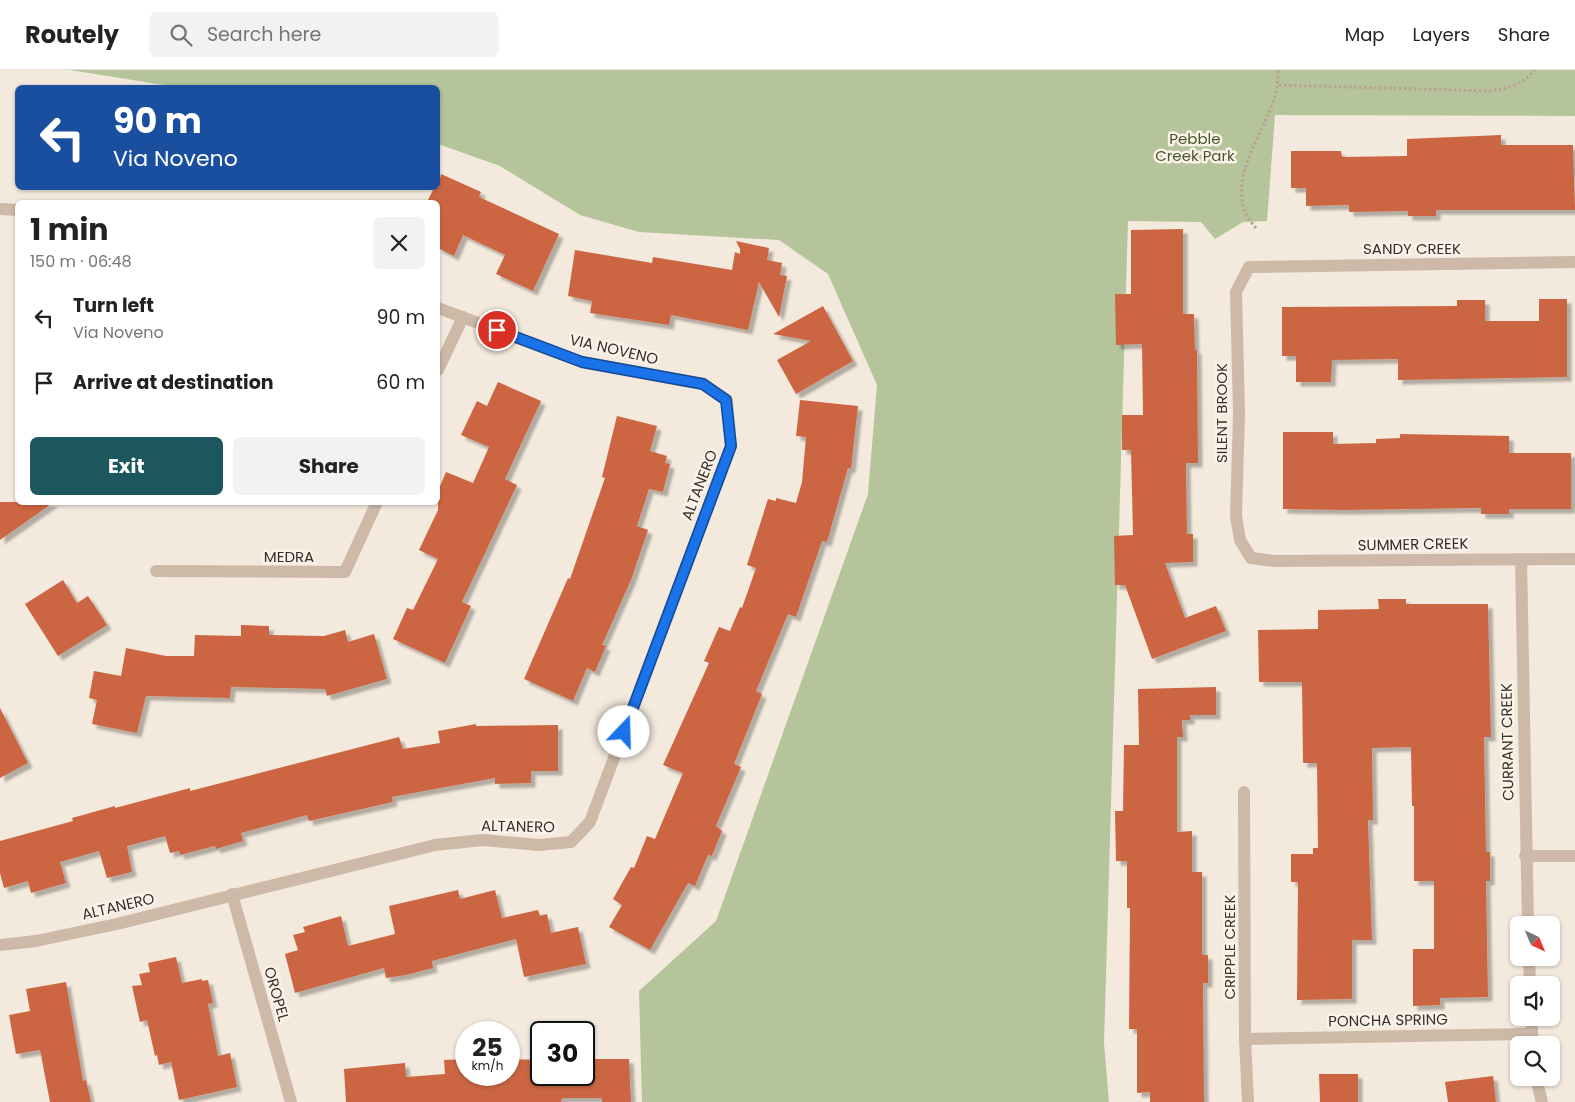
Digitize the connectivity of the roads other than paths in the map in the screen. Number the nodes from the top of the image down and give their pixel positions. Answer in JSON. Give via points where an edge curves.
{"nodes":[{"id":1,"x":0,"y":209,"type":"edge"},
{"id":2,"x":15,"y":210,"type":"edge"},
{"id":3,"x":1575,"y":262,"type":"edge"},
{"id":4,"x":1249,"y":267,"type":"joint"},
{"id":5,"x":440,"y":309,"type":"edge"},
{"id":6,"x":463,"y":317,"type":"junction"},
{"id":7,"x":440,"y":366,"type":"edge"},
{"id":8,"x":726,"y":400,"type":"joint"},
{"id":9,"x":376,"y":505,"type":"edge"},
{"id":10,"x":1250,"y":558,"type":"joint"},
{"id":11,"x":1521,"y":559,"type":"junction"},
{"id":12,"x":1575,"y":559,"type":"edge"},
{"id":13,"x":156,"y":571,"type":"dead end"},
{"id":14,"x":1244,"y":792,"type":"dead end"},
{"id":15,"x":1525,"y":856,"type":"junction"},
{"id":16,"x":1575,"y":856,"type":"edge"},
{"id":17,"x":232,"y":894,"type":"junction"},
{"id":18,"x":1528,"y":916,"type":"edge"},
{"id":19,"x":0,"y":945,"type":"edge"},
{"id":20,"x":1245,"y":1039,"type":"junction"},
{"id":21,"x":1510,"y":1039,"type":"edge"},
{"id":22,"x":1538,"y":1086,"type":"edge"},
{"id":23,"x":291,"y":1102,"type":"edge"},
{"id":24,"x":1248,"y":1102,"type":"edge"},
{"id":25,"x":1542,"y":1102,"type":"edge"}],
"edges":[{"from":1,"to":2,"type":"street"},
{"from":3,"to":4,"type":"street","name":"SANDY CREEK"},
{"from":4,"to":10,"type":"street","name":"SILENT BROOK","via":[[1236,292],[1239,414],[1236,516],[1240,540]]},
{"from":5,"to":6,"type":"street","name":"VIA NOVENO"},
{"from":6,"to":7,"type":"street"},
{"from":6,"to":8,"type":"street","name":"VIA NOVENO","via":[[582,362],[703,384]]},
{"from":8,"to":17,"type":"street","name":"ALTANERO","via":[[731,446],[590,822],[571,842],[539,845],[483,840],[434,845]]},
{"from":9,"to":13,"type":"street","name":"MEDRA","via":[[345,572]]},
{"from":10,"to":11,"type":"street","name":"SUMMER CREEK","via":[[1275,561]]},
{"from":11,"to":12,"type":"street","name":"SUMMER CREEK"},
{"from":11,"to":15,"type":"street","name":"CURRANT CREEK"},
{"from":14,"to":20,"type":"street","name":"CRIPPLE CREEK"},
{"from":15,"to":16,"type":"street"},
{"from":15,"to":18,"type":"street","name":"CURRANT CREEK"},
{"from":17,"to":19,"type":"street","name":"ALTANERO","via":[[45,940]]},
{"from":17,"to":23,"type":"street","name":"OROPEL"},
{"from":20,"to":21,"type":"street","name":"PONCHA SPRING"},
{"from":20,"to":24,"type":"street","name":"CRIPPLE CREEK"},
{"from":22,"to":25,"type":"street"}]}
